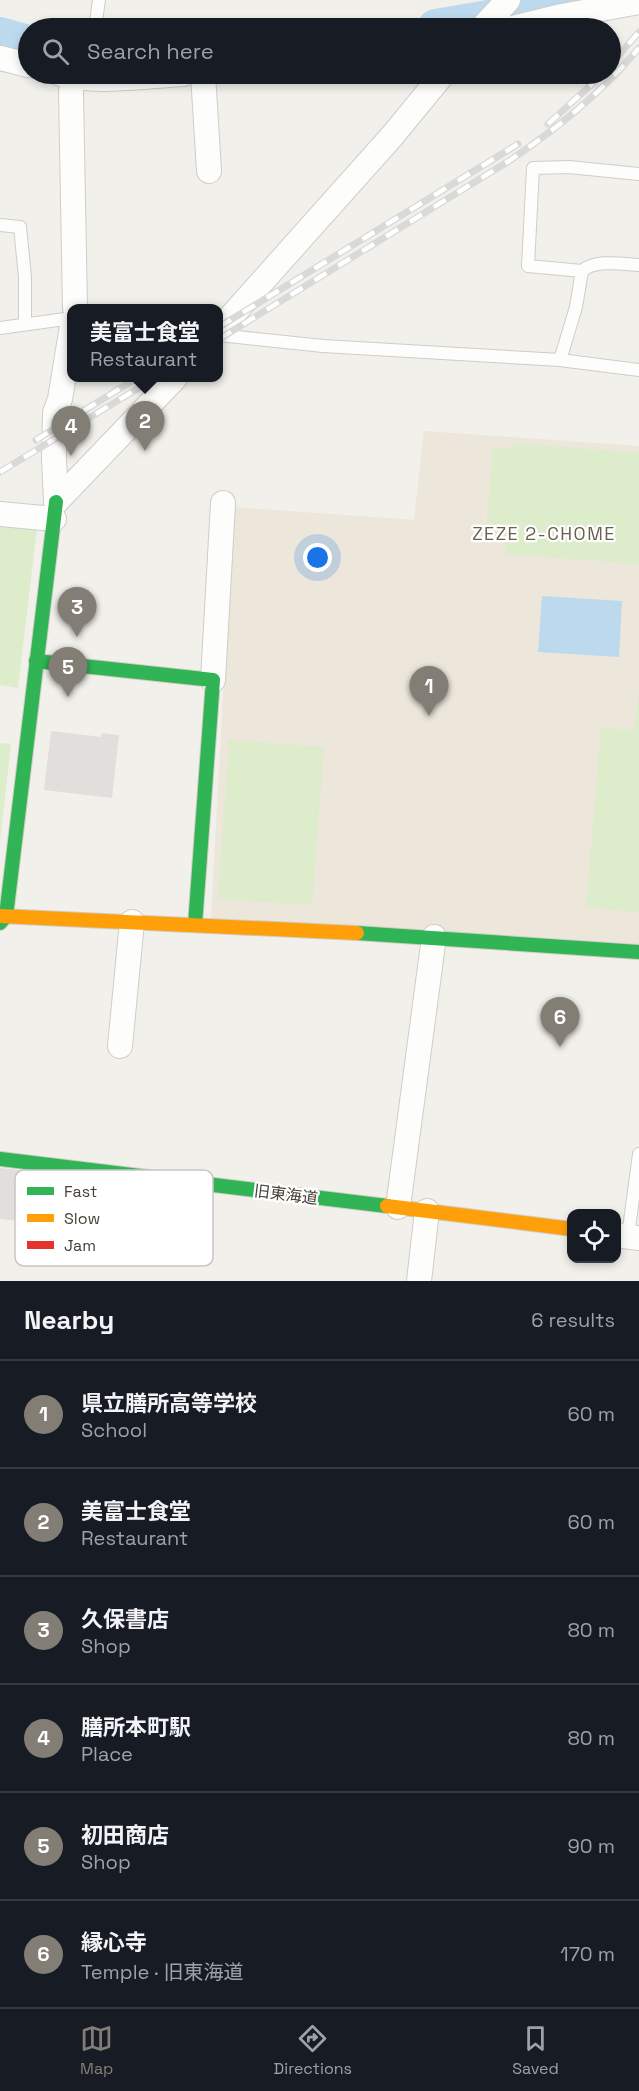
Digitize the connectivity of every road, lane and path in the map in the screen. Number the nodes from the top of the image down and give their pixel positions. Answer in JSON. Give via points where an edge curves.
{"nodes":[{"id":1,"x":99,"y":0,"type":"edge"},
{"id":2,"x":639,"y":2,"type":"edge"},
{"id":3,"x":96,"y":18,"type":"edge"},
{"id":4,"x":518,"y":18,"type":"edge"},
{"id":5,"x":0,"y":58,"type":"edge"},
{"id":6,"x":18,"y":62,"type":"edge"},
{"id":7,"x":74,"y":84,"type":"edge"},
{"id":8,"x":204,"y":84,"type":"edge"},
{"id":9,"x":435,"y":84,"type":"edge"},
{"id":10,"x":209,"y":171,"type":"dead end"},
{"id":11,"x":639,"y":174,"type":"edge"},
{"id":12,"x":0,"y":225,"type":"edge"},
{"id":13,"x":639,"y":265,"type":"edge"},
{"id":14,"x":582,"y":271,"type":"junction"},
{"id":15,"x":75,"y":304,"type":"edge"},
{"id":16,"x":67,"y":319,"type":"edge"},
{"id":17,"x":25,"y":324,"type":"junction"},
{"id":18,"x":223,"y":326,"type":"edge"},
{"id":19,"x":0,"y":328,"type":"edge"},
{"id":20,"x":223,"y":335,"type":"edge"},
{"id":21,"x":67,"y":357,"type":"edge"},
{"id":22,"x":560,"y":360,"type":"junction"},
{"id":23,"x":639,"y":370,"type":"edge"},
{"id":24,"x":171,"y":382,"type":"edge"},
{"id":25,"x":224,"y":503,"type":"dead end"},
{"id":26,"x":55,"y":510,"type":"junction"},
{"id":27,"x":0,"y":514,"type":"edge"},
{"id":28,"x":36,"y":661,"type":"junction"},
{"id":29,"x":213,"y":680,"type":"junction"},
{"id":30,"x":2,"y":918,"type":"edge"},
{"id":31,"x":132,"y":922,"type":"junction"},
{"id":32,"x":195,"y":925,"type":"junction"},
{"id":33,"x":434,"y":937,"type":"junction"},
{"id":34,"x":639,"y":952,"type":"edge"},
{"id":35,"x":120,"y":1046,"type":"dead end"},
{"id":36,"x":639,"y":1154,"type":"edge"},
{"id":37,"x":0,"y":1159,"type":"edge"},
{"id":38,"x":91,"y":1170,"type":"edge"},
{"id":39,"x":213,"y":1185,"type":"edge"},
{"id":40,"x":398,"y":1207,"type":"junction"},
{"id":41,"x":427,"y":1211,"type":"junction"},
{"id":42,"x":567,"y":1228,"type":"edge"},
{"id":43,"x":628,"y":1236,"type":"edge"},
{"id":44,"x":419,"y":1281,"type":"edge"}],
"edges":[{"from":1,"to":3,"type":"lane"},
{"from":2,"to":4,"type":"street","via":[[562,16]]},
{"from":5,"to":6,"type":"street"},
{"from":7,"to":15,"type":"street","via":[[71,92]]},
{"from":8,"to":10,"type":"street"},
{"from":9,"to":18,"type":"street"},
{"from":11,"to":14,"type":"lane","via":[[533,168],[528,266]]},
{"from":12,"to":17,"type":"lane","via":[[20,227]]},
{"from":13,"to":14,"type":"lane","via":[[589,265]]},
{"from":14,"to":22,"type":"lane"},
{"from":16,"to":17,"type":"lane"},
{"from":17,"to":19,"type":"lane"},
{"from":20,"to":22,"type":"lane","via":[[322,346]]},
{"from":21,"to":26,"type":"street","via":[[55,413]]},
{"from":22,"to":23,"type":"lane"},
{"from":24,"to":26,"type":"street"},
{"from":25,"to":29,"type":"street"},
{"from":26,"to":27,"type":"street"},
{"from":26,"to":28,"type":"street"},
{"from":28,"to":29,"type":"street"},
{"from":28,"to":30,"type":"street"},
{"from":29,"to":32,"type":"street"},
{"from":30,"to":31,"type":"street"},
{"from":31,"to":32,"type":"street"},
{"from":31,"to":35,"type":"street"},
{"from":32,"to":33,"type":"street"},
{"from":33,"to":34,"type":"street"},
{"from":33,"to":40,"type":"street"},
{"from":36,"to":43,"type":"lane"},
{"from":37,"to":38,"type":"street","name":"旧東海道"},
{"from":39,"to":40,"type":"street","name":"旧東海道"},
{"from":40,"to":41,"type":"street","name":"旧東海道"},
{"from":41,"to":42,"type":"street","name":"旧東海道"},
{"from":41,"to":44,"type":"street"}]}
